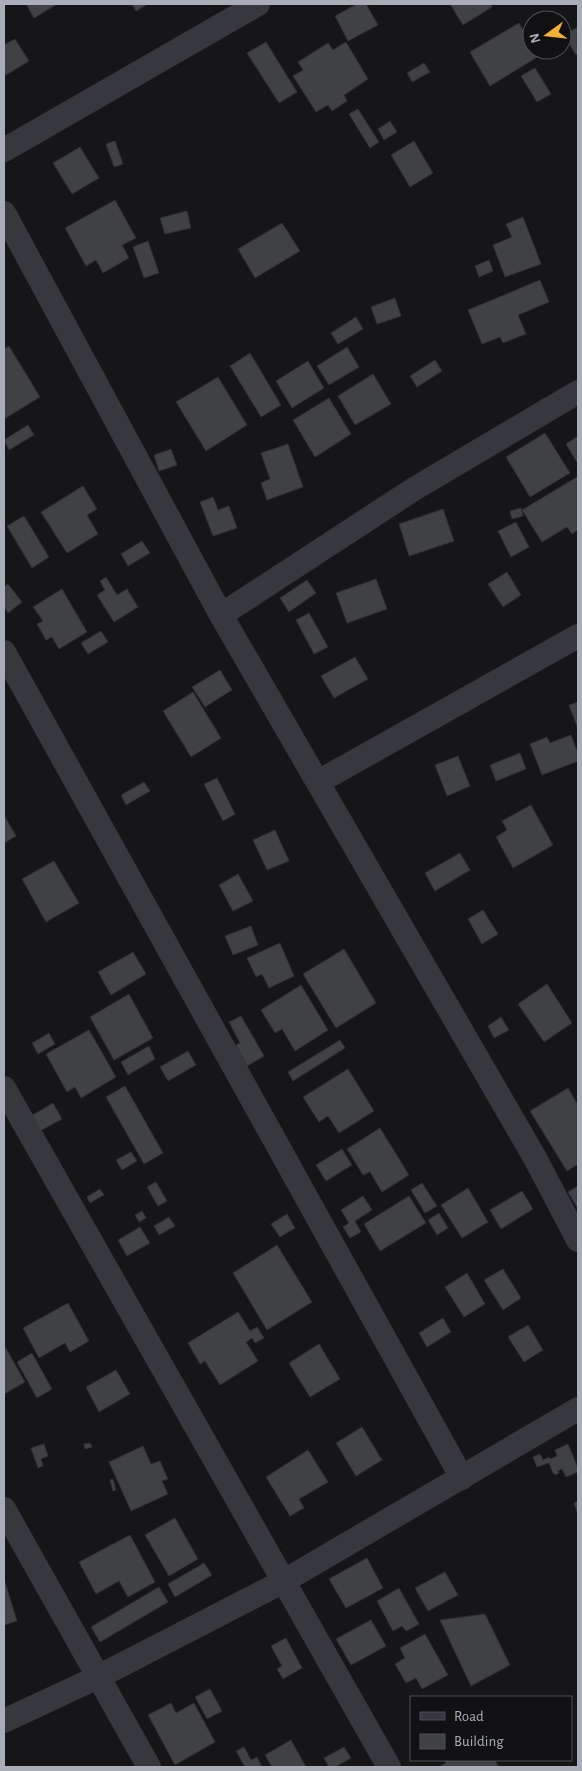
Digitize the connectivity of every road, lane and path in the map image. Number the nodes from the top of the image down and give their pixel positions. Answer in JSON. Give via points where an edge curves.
{"nodes":[{"id":1,"x":258,"y":4,"type":"edge"},
{"id":2,"x":4,"y":150,"type":"edge"},
{"id":3,"x":4,"y":213,"type":"edge"},
{"id":4,"x":578,"y":392,"type":"edge"},
{"id":5,"x":221,"y":615,"type":"junction"},
{"id":6,"x":578,"y":636,"type":"edge"},
{"id":7,"x":4,"y":652,"type":"edge"},
{"id":8,"x":318,"y":782,"type":"junction"},
{"id":9,"x":4,"y":1088,"type":"edge"},
{"id":10,"x":578,"y":1240,"type":"edge"},
{"id":11,"x":578,"y":1409,"type":"edge"},
{"id":12,"x":462,"y":1478,"type":"junction"},
{"id":13,"x":4,"y":1509,"type":"edge"},
{"id":14,"x":284,"y":1581,"type":"junction"},
{"id":15,"x":98,"y":1677,"type":"junction"},
{"id":16,"x":4,"y":1721,"type":"edge"},
{"id":17,"x":149,"y":1767,"type":"edge"},
{"id":18,"x":389,"y":1767,"type":"edge"}],
"edges":[{"from":1,"to":2,"type":"street"},
{"from":3,"to":5,"type":"street"},
{"from":4,"to":5,"type":"street","via":[[414,489]]},
{"from":5,"to":8,"type":"street"},
{"from":6,"to":8,"type":"street"},
{"from":7,"to":12,"type":"street"},
{"from":8,"to":10,"type":"street","via":[[535,1158]]},
{"from":9,"to":14,"type":"street"},
{"from":11,"to":12,"type":"street"},
{"from":12,"to":14,"type":"street"},
{"from":13,"to":15,"type":"street"},
{"from":14,"to":15,"type":"street"},
{"from":14,"to":18,"type":"street"},
{"from":15,"to":16,"type":"street"},
{"from":15,"to":17,"type":"street"}]}
